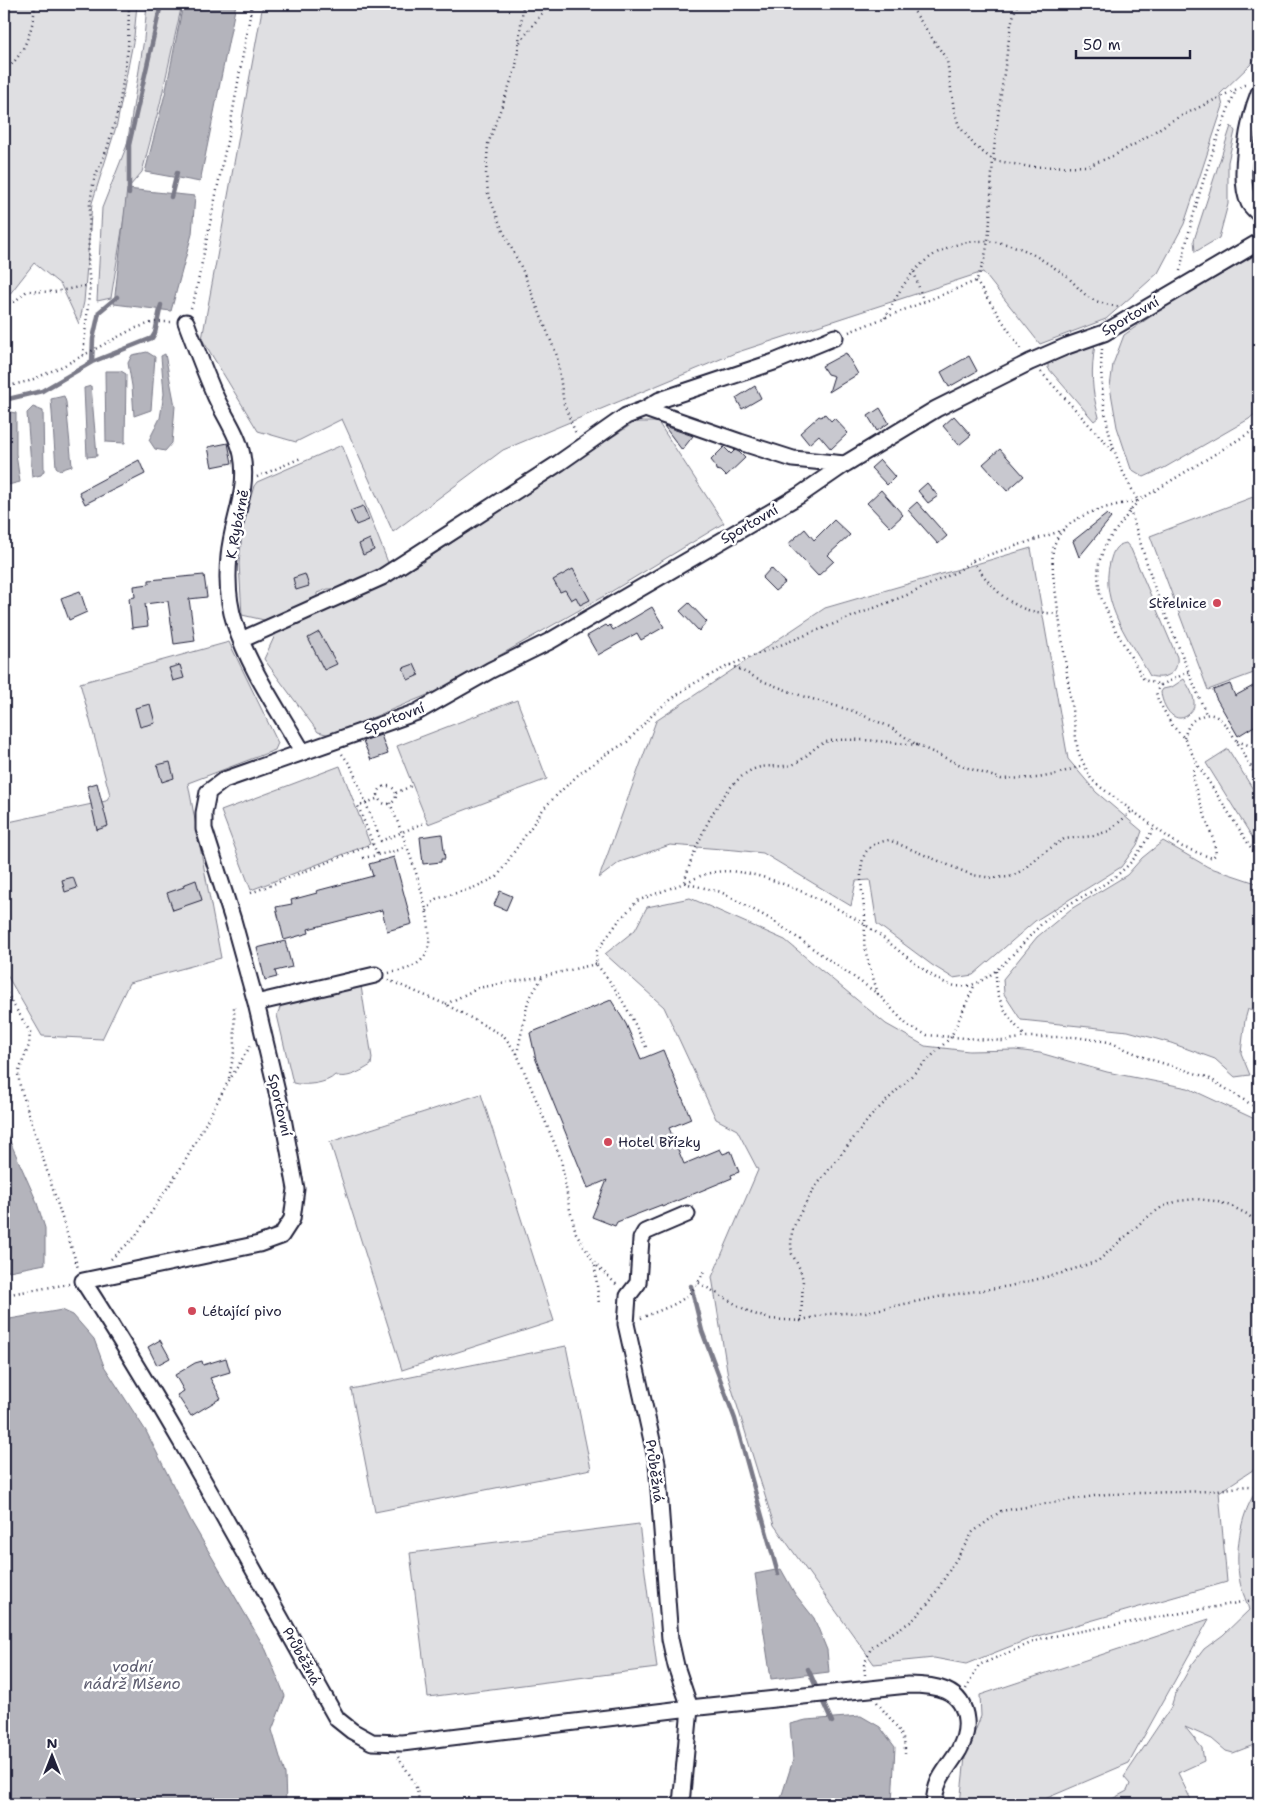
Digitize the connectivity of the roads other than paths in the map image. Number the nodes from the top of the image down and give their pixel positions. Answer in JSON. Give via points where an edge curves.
{"nodes":[{"id":1,"x":1259,"y":93,"type":"edge"},
{"id":2,"x":1259,"y":214,"type":"edge"},
{"id":3,"x":1259,"y":242,"type":"edge"},
{"id":4,"x":186,"y":322,"type":"road end"},
{"id":5,"x":835,"y":337,"type":"road end"},
{"id":6,"x":646,"y":409,"type":"junction"},
{"id":7,"x":845,"y":464,"type":"junction"},
{"id":8,"x":241,"y":640,"type":"junction"},
{"id":9,"x":302,"y":751,"type":"junction"},
{"id":10,"x":375,"y":975,"type":"road end"},
{"id":11,"x":256,"y":1003,"type":"junction"},
{"id":12,"x":687,"y":1214,"type":"dead end"},
{"id":13,"x":83,"y":1281,"type":"joint"},
{"id":14,"x":690,"y":1708,"type":"junction"},
{"id":15,"x":681,"y":1804,"type":"edge"},
{"id":16,"x":934,"y":1804,"type":"edge"}],
"edges":[{"from":1,"to":2,"type":"street","via":[[1249,129],[1244,180],[1249,204]]},
{"from":3,"to":7,"type":"street","name":"Sportovní","via":[[1104,333],[1030,362],[936,408]]},
{"from":4,"to":8,"type":"street","name":"K Rybárně","via":[[242,453],[242,501],[232,533],[228,575],[234,622]]},
{"from":5,"to":6,"type":"street","via":[[774,362],[660,400]]},
{"from":6,"to":7,"type":"street","via":[[792,459]]},
{"from":6,"to":8,"type":"street","via":[[626,416],[382,577]]},
{"from":7,"to":9,"type":"street","name":"Sportovní","via":[[800,495],[550,641],[417,712]]},
{"from":8,"to":9,"type":"street","name":"K Rybárně"},
{"from":9,"to":11,"type":"street","name":"Sportovní","via":[[224,780],[208,792],[205,801],[204,829]]},
{"from":10,"to":11,"type":"street"},
{"from":11,"to":13,"type":"street","name":"Sportovní","via":[[296,1189],[292,1219],[281,1236],[259,1244]]},
{"from":12,"to":14,"type":"street","name":"Průběžná","via":[[645,1232],[641,1239],[638,1283],[628,1296],[626,1324],[657,1463],[670,1639]]},
{"from":13,"to":14,"type":"street","name":"Průběžná","via":[[194,1464],[337,1719],[352,1731],[372,1742],[402,1743]]},
{"from":14,"to":15,"type":"street"},
{"from":14,"to":16,"type":"street","name":"Průběžná","via":[[908,1685],[929,1685],[950,1693],[964,1709],[966,1728],[960,1749],[938,1782]]}]}
